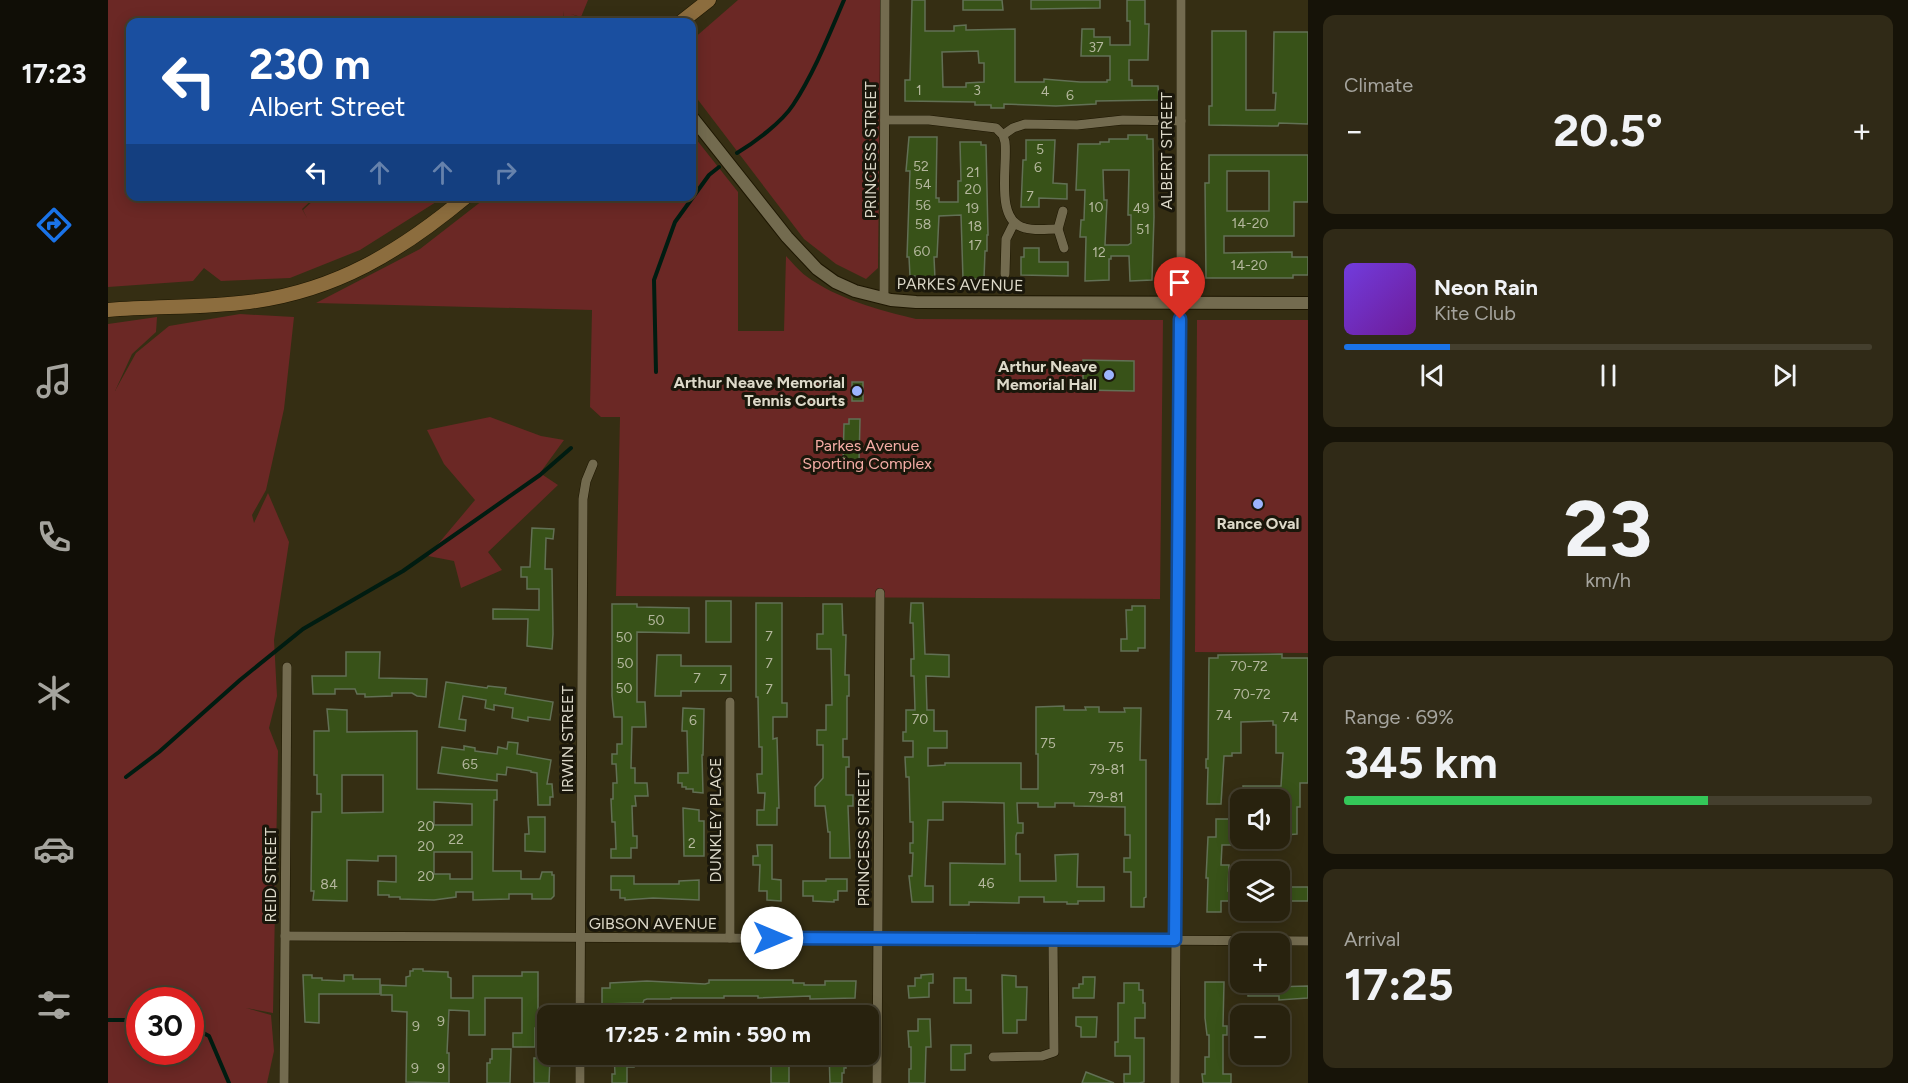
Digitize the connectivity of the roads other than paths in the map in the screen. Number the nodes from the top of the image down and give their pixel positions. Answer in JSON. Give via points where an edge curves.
{"nodes":[{"id":1,"x":709,"y":0,"type":"edge"},
{"id":2,"x":885,"y":0,"type":"edge"},
{"id":3,"x":1181,"y":0,"type":"edge"},
{"id":4,"x":686,"y":18,"type":"edge"},
{"id":5,"x":885,"y":120,"type":"junction"},
{"id":6,"x":1181,"y":121,"type":"junction"},
{"id":7,"x":696,"y":122,"type":"edge"},
{"id":8,"x":1003,"y":135,"type":"junction"},
{"id":9,"x":461,"y":201,"type":"edge"},
{"id":10,"x":1064,"y":211,"type":"dead end"},
{"id":11,"x":1014,"y":223,"type":"junction"},
{"id":12,"x":1058,"y":229,"type":"junction"},
{"id":13,"x":1064,"y":248,"type":"dead end"},
{"id":14,"x":1005,"y":274,"type":"dead end"},
{"id":15,"x":884,"y":299,"type":"junction"},
{"id":16,"x":1181,"y":302,"type":"junction"},
{"id":17,"x":1308,"y":303,"type":"edge"},
{"id":18,"x":108,"y":310,"type":"edge"},
{"id":19,"x":1180,"y":319,"type":"dead end"},
{"id":20,"x":593,"y":464,"type":"dead end"},
{"id":21,"x":880,"y":593,"type":"dead end"},
{"id":22,"x":287,"y":667,"type":"dead end"},
{"id":23,"x":730,"y":702,"type":"dead end"},
{"id":24,"x":285,"y":936,"type":"junction"},
{"id":25,"x":580,"y":938,"type":"junction"},
{"id":26,"x":730,"y":938,"type":"junction"},
{"id":27,"x":878,"y":939,"type":"junction"},
{"id":28,"x":1053,"y":940,"type":"junction"},
{"id":29,"x":1175,"y":940,"type":"junction"},
{"id":30,"x":1308,"y":941,"type":"edge"},
{"id":31,"x":580,"y":1005,"type":"edge"},
{"id":32,"x":993,"y":1056,"type":"dead end"},
{"id":33,"x":580,"y":1065,"type":"edge"},
{"id":34,"x":284,"y":1083,"type":"edge"},
{"id":35,"x":580,"y":1083,"type":"edge"},
{"id":36,"x":877,"y":1083,"type":"edge"},
{"id":37,"x":1174,"y":1083,"type":"edge"}],
"edges":[{"from":1,"to":4,"type":"main road"},
{"from":2,"to":5,"type":"street","name":"PRINCESS STREET"},
{"from":3,"to":6,"type":"street","name":"ALBERT STREET"},
{"from":5,"to":8,"type":"street","via":[[989,126]]},
{"from":5,"to":15,"type":"street","name":"PRINCESS STREET"},
{"from":6,"to":8,"type":"street","via":[[1029,124]]},
{"from":6,"to":16,"type":"street","name":"ALBERT STREET"},
{"from":7,"to":15,"type":"street","name":"PARKES AVENUE","via":[[810,262],[848,288]]},
{"from":8,"to":11,"type":"street","via":[[1006,209]]},
{"from":9,"to":18,"type":"main road","via":[[392,252],[317,287],[248,303]]},
{"from":10,"to":12,"type":"street"},
{"from":11,"to":12,"type":"street","via":[[1027,229]]},
{"from":11,"to":14,"type":"street","via":[[1006,239]]},
{"from":12,"to":13,"type":"street"},
{"from":15,"to":16,"type":"street","name":"PARKES AVENUE"},
{"from":16,"to":17,"type":"street","name":"PARKES AVENUE"},
{"from":19,"to":29,"type":"street"},
{"from":20,"to":25,"type":"street","name":"IRWIN STREET","via":[[583,499]]},
{"from":21,"to":27,"type":"street","name":"PRINCESS STREET"},
{"from":22,"to":24,"type":"street","name":"REID STREET"},
{"from":23,"to":26,"type":"street","name":"DUNKLEY PLACE"},
{"from":24,"to":25,"type":"street","name":"GIBSON AVENUE"},
{"from":24,"to":34,"type":"street","name":"REID STREET"},
{"from":25,"to":26,"type":"street","name":"GIBSON AVENUE"},
{"from":25,"to":31,"type":"street","name":"IRWIN STREET"},
{"from":26,"to":27,"type":"street","name":"GIBSON AVENUE"},
{"from":27,"to":28,"type":"street","name":"GIBSON AVENUE"},
{"from":27,"to":36,"type":"street","name":"PRINCESS STREET"},
{"from":28,"to":29,"type":"street","name":"GIBSON AVENUE"},
{"from":28,"to":32,"type":"street","via":[[1054,1052],[1042,1056]]},
{"from":29,"to":30,"type":"street","name":"GIBSON AVENUE"},
{"from":29,"to":37,"type":"street"},
{"from":33,"to":35,"type":"street"}]}
